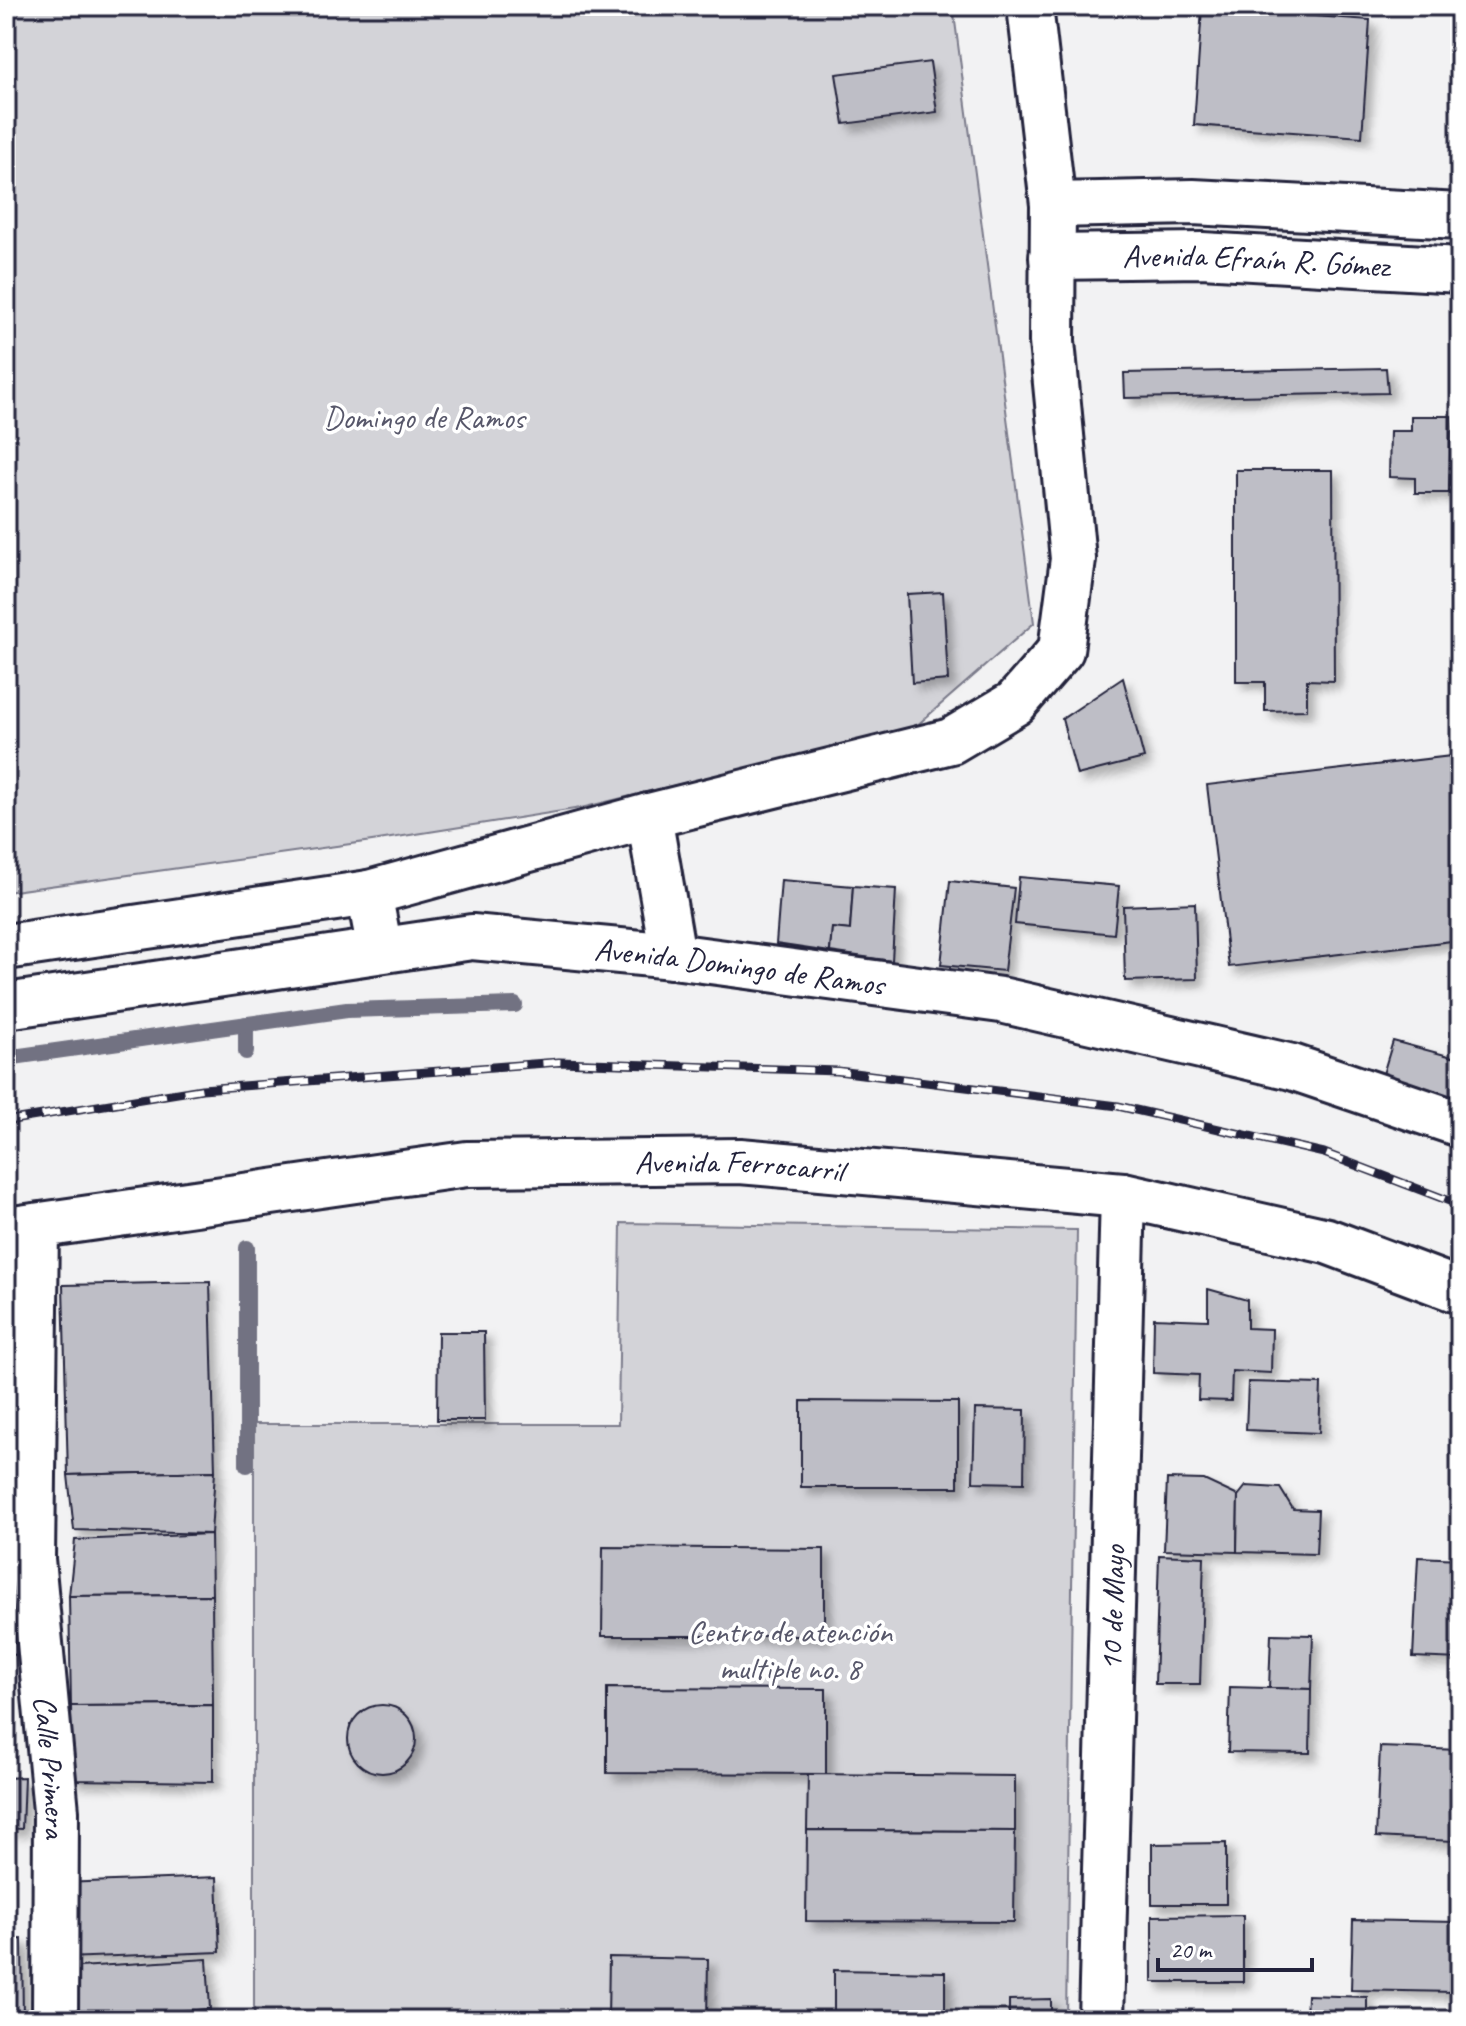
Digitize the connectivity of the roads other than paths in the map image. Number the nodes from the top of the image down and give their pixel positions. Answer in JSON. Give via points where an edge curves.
{"nodes":[{"id":1,"x":1030,"y":6,"type":"edge"},
{"id":2,"x":1053,"y":205,"type":"junction"},
{"id":3,"x":1460,"y":216,"type":"edge"},
{"id":4,"x":1052,"y":257,"type":"junction"},
{"id":5,"x":1460,"y":270,"type":"edge"},
{"id":6,"x":649,"y":816,"type":"junction"},
{"id":7,"x":369,"y":893,"type":"junction"},
{"id":8,"x":6,"y":947,"type":"edge"},
{"id":9,"x":380,"y":950,"type":"junction"},
{"id":10,"x":673,"y":956,"type":"junction"},
{"id":11,"x":6,"y":1006,"type":"edge"},
{"id":12,"x":1460,"y":1124,"type":"edge"},
{"id":13,"x":1123,"y":1195,"type":"junction"},
{"id":14,"x":21,"y":1228,"type":"edge"},
{"id":15,"x":1460,"y":1291,"type":"edge"},
{"id":16,"x":19,"y":1559,"type":"edge"},
{"id":17,"x":55,"y":2020,"type":"edge"},
{"id":18,"x":1101,"y":2020,"type":"edge"}],
"edges":[{"from":1,"to":2,"type":"street"},
{"from":2,"to":3,"type":"street","name":"Avenida Efraín R. Gómez","via":[[1193,202]]},
{"from":2,"to":4,"type":"street"},
{"from":4,"to":5,"type":"street","name":"Avenida Efraín R. Gómez","via":[[1202,255]]},
{"from":4,"to":6,"type":"street","via":[[1052,342],[1073,559],[1061,650],[1015,703],[951,741]]},
{"from":6,"to":7,"type":"street"},
{"from":6,"to":10,"type":"street"},
{"from":7,"to":8,"type":"street"},
{"from":7,"to":9,"type":"street"},
{"from":9,"to":10,"type":"street","name":"Avenida Domingo de Ramos","via":[[472,937]]},
{"from":9,"to":11,"type":"street","name":"Avenida Domingo de Ramos"},
{"from":10,"to":12,"type":"street","name":"Avenida Domingo de Ramos","via":[[1001,1000],[1292,1067]]},
{"from":13,"to":14,"type":"street","name":"Avenida Ferrocarril","via":[[740,1161],[467,1164]]},
{"from":13,"to":15,"type":"street","name":"Avenida Ferrocarril","via":[[1327,1241]]},
{"from":13,"to":18,"type":"street","name":"10 de Mayo"},
{"from":14,"to":16,"type":"street","name":"Calle Primera"},
{"from":16,"to":17,"type":"street","name":"Calle Primera","via":[[56,1811]]}]}
